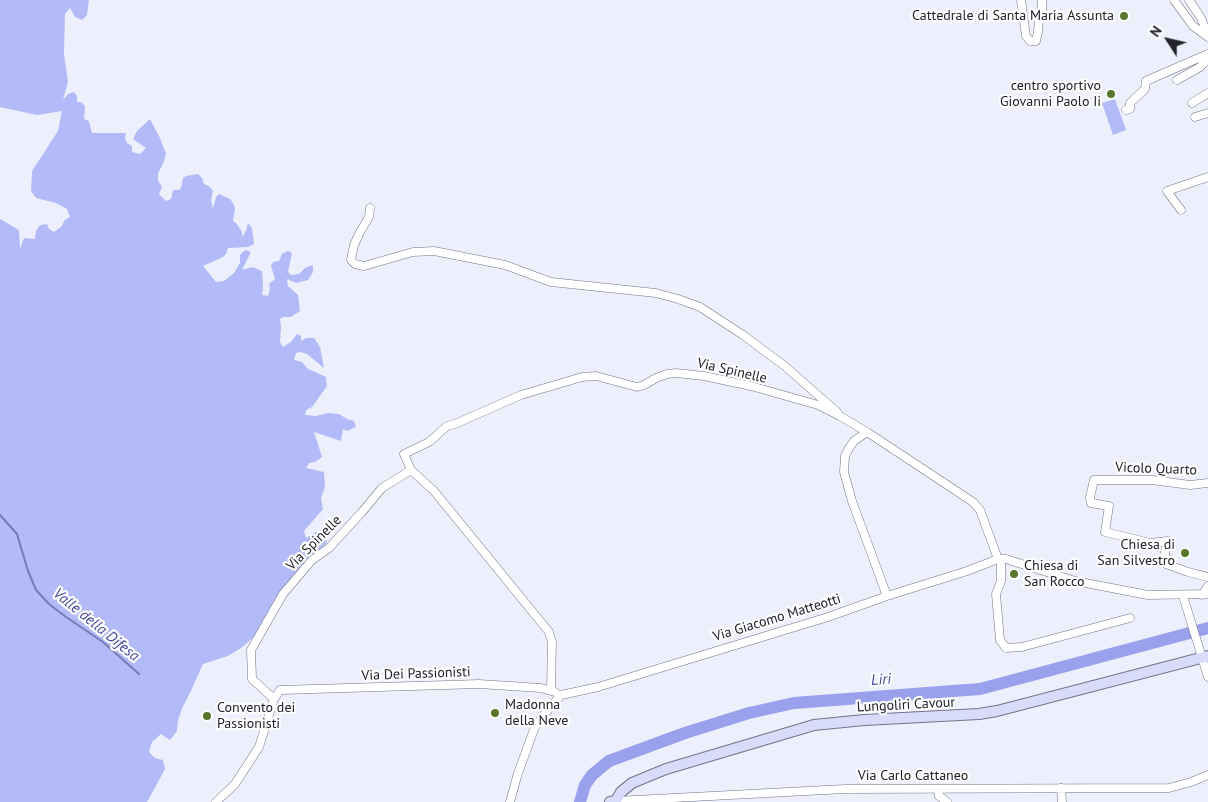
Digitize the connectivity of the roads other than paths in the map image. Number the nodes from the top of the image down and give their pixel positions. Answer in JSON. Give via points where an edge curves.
{"nodes":[{"id":1,"x":1021,"y":0,"type":"edge"},
{"id":2,"x":1042,"y":0,"type":"edge"},
{"id":3,"x":1174,"y":0,"type":"edge"},
{"id":4,"x":1189,"y":0,"type":"edge"},
{"id":5,"x":1208,"y":36,"type":"edge"},
{"id":6,"x":1208,"y":54,"type":"edge"},
{"id":7,"x":1208,"y":59,"type":"edge"},
{"id":8,"x":1177,"y":80,"type":"dead end"},
{"id":9,"x":1208,"y":92,"type":"edge"},
{"id":10,"x":1192,"y":103,"type":"dead end"},
{"id":11,"x":1126,"y":110,"type":"dead end"},
{"id":12,"x":1208,"y":113,"type":"edge"},
{"id":13,"x":1195,"y":117,"type":"dead end"},
{"id":14,"x":1208,"y":177,"type":"edge"},
{"id":15,"x":370,"y":208,"type":"dead end"},
{"id":16,"x":1181,"y":210,"type":"dead end"},
{"id":17,"x":840,"y":416,"type":"junction"},
{"id":18,"x":867,"y":432,"type":"junction"},
{"id":19,"x":411,"y":470,"type":"junction"},
{"id":20,"x":1208,"y":483,"type":"edge"},
{"id":21,"x":999,"y":559,"type":"junction"},
{"id":22,"x":1208,"y":577,"type":"edge"},
{"id":23,"x":1208,"y":586,"type":"edge"},
{"id":24,"x":1205,"y":594,"type":"edge"},
{"id":25,"x":887,"y":596,"type":"junction"},
{"id":26,"x":1178,"y":596,"type":"junction"},
{"id":27,"x":1130,"y":618,"type":"dead end"},
{"id":28,"x":1205,"y":657,"type":"edge"},
{"id":29,"x":1208,"y":677,"type":"edge"},
{"id":30,"x":551,"y":690,"type":"junction"},
{"id":31,"x":561,"y":695,"type":"junction"},
{"id":32,"x":274,"y":699,"type":"junction"},
{"id":33,"x":1208,"y":775,"type":"edge"},
{"id":34,"x":1061,"y":788,"type":"junction"},
{"id":35,"x":938,"y":789,"type":"junction"},
{"id":36,"x":613,"y":801,"type":"edge"},
{"id":37,"x":216,"y":802,"type":"edge"},
{"id":38,"x":510,"y":802,"type":"edge"},
{"id":39,"x":947,"y":802,"type":"edge"},
{"id":40,"x":1062,"y":802,"type":"edge"}],
"edges":[{"from":1,"to":2,"type":"street","via":[[1026,36],[1036,41]]},
{"from":3,"to":5,"type":"street","via":[[1193,26]]},
{"from":4,"to":5,"type":"street"},
{"from":6,"to":11,"type":"street","via":[[1146,82],[1145,89]]},
{"from":7,"to":8,"type":"street"},
{"from":9,"to":10,"type":"street"},
{"from":12,"to":13,"type":"street"},
{"from":14,"to":16,"type":"street","via":[[1167,191]]},
{"from":15,"to":17,"type":"street","via":[[370,217],[354,245],[351,260],[354,264],[364,266],[413,252],[434,251],[505,265],[551,282],[656,293],[678,299],[700,307],[743,334],[786,367]]},
{"from":17,"to":18,"type":"street","name":"Via Spinelle"},
{"from":17,"to":19,"type":"street","name":"Via Spinelle","via":[[818,405],[704,376],[667,374],[637,387],[596,376],[582,377],[521,394],[447,426],[429,442],[404,454]]},
{"from":18,"to":21,"type":"street","name":"Via Spinelle","via":[[973,502],[980,510]]},
{"from":18,"to":25,"type":"street","via":[[849,448],[843,463],[844,472]]},
{"from":19,"to":30,"type":"street","via":[[434,491],[549,632],[552,642]]},
{"from":19,"to":32,"type":"street","name":"Via Spinelle","via":[[382,488],[329,548],[312,560],[282,594],[251,650],[252,679]]},
{"from":20,"to":22,"type":"street","name":"Vicolo Quarto","via":[[1094,480],[1090,497],[1091,503],[1109,506],[1105,532],[1150,543],[1168,541],[1166,564]]},
{"from":21,"to":25,"type":"street","name":"Via Giacomo Matteotti"},
{"from":21,"to":26,"type":"street","via":[[1075,581],[1148,595]]},
{"from":21,"to":27,"type":"street","via":[[1000,581],[996,594],[1000,640],[1006,648],[1022,647]]},
{"from":23,"to":24,"type":"street"},
{"from":24,"to":26,"type":"street"},
{"from":25,"to":31,"type":"street","name":"Via Giacomo Matteotti","via":[[598,687]]},
{"from":26,"to":28,"type":"street"},
{"from":28,"to":29,"type":"street"},
{"from":28,"to":36,"type":"street","name":"Lungoliri Cavour","via":[[979,714],[814,726],[666,768],[632,782]]},
{"from":30,"to":31,"type":"street","name":"Via Dei Passionisti"},
{"from":30,"to":32,"type":"street","name":"Via Dei Passionisti","via":[[479,684],[280,690]]},
{"from":31,"to":38,"type":"street","via":[[535,727]]},
{"from":32,"to":37,"type":"street","via":[[259,747],[235,784]]},
{"from":33,"to":34,"type":"street","name":"Via Carlo Cattaneo","via":[[1169,788]]},
{"from":34,"to":35,"type":"street","name":"Via Carlo Cattaneo"},
{"from":34,"to":40,"type":"street"},
{"from":35,"to":36,"type":"street","name":"Via Carlo Cattaneo","via":[[835,789]]},
{"from":35,"to":39,"type":"street","via":[[939,796]]}]}
